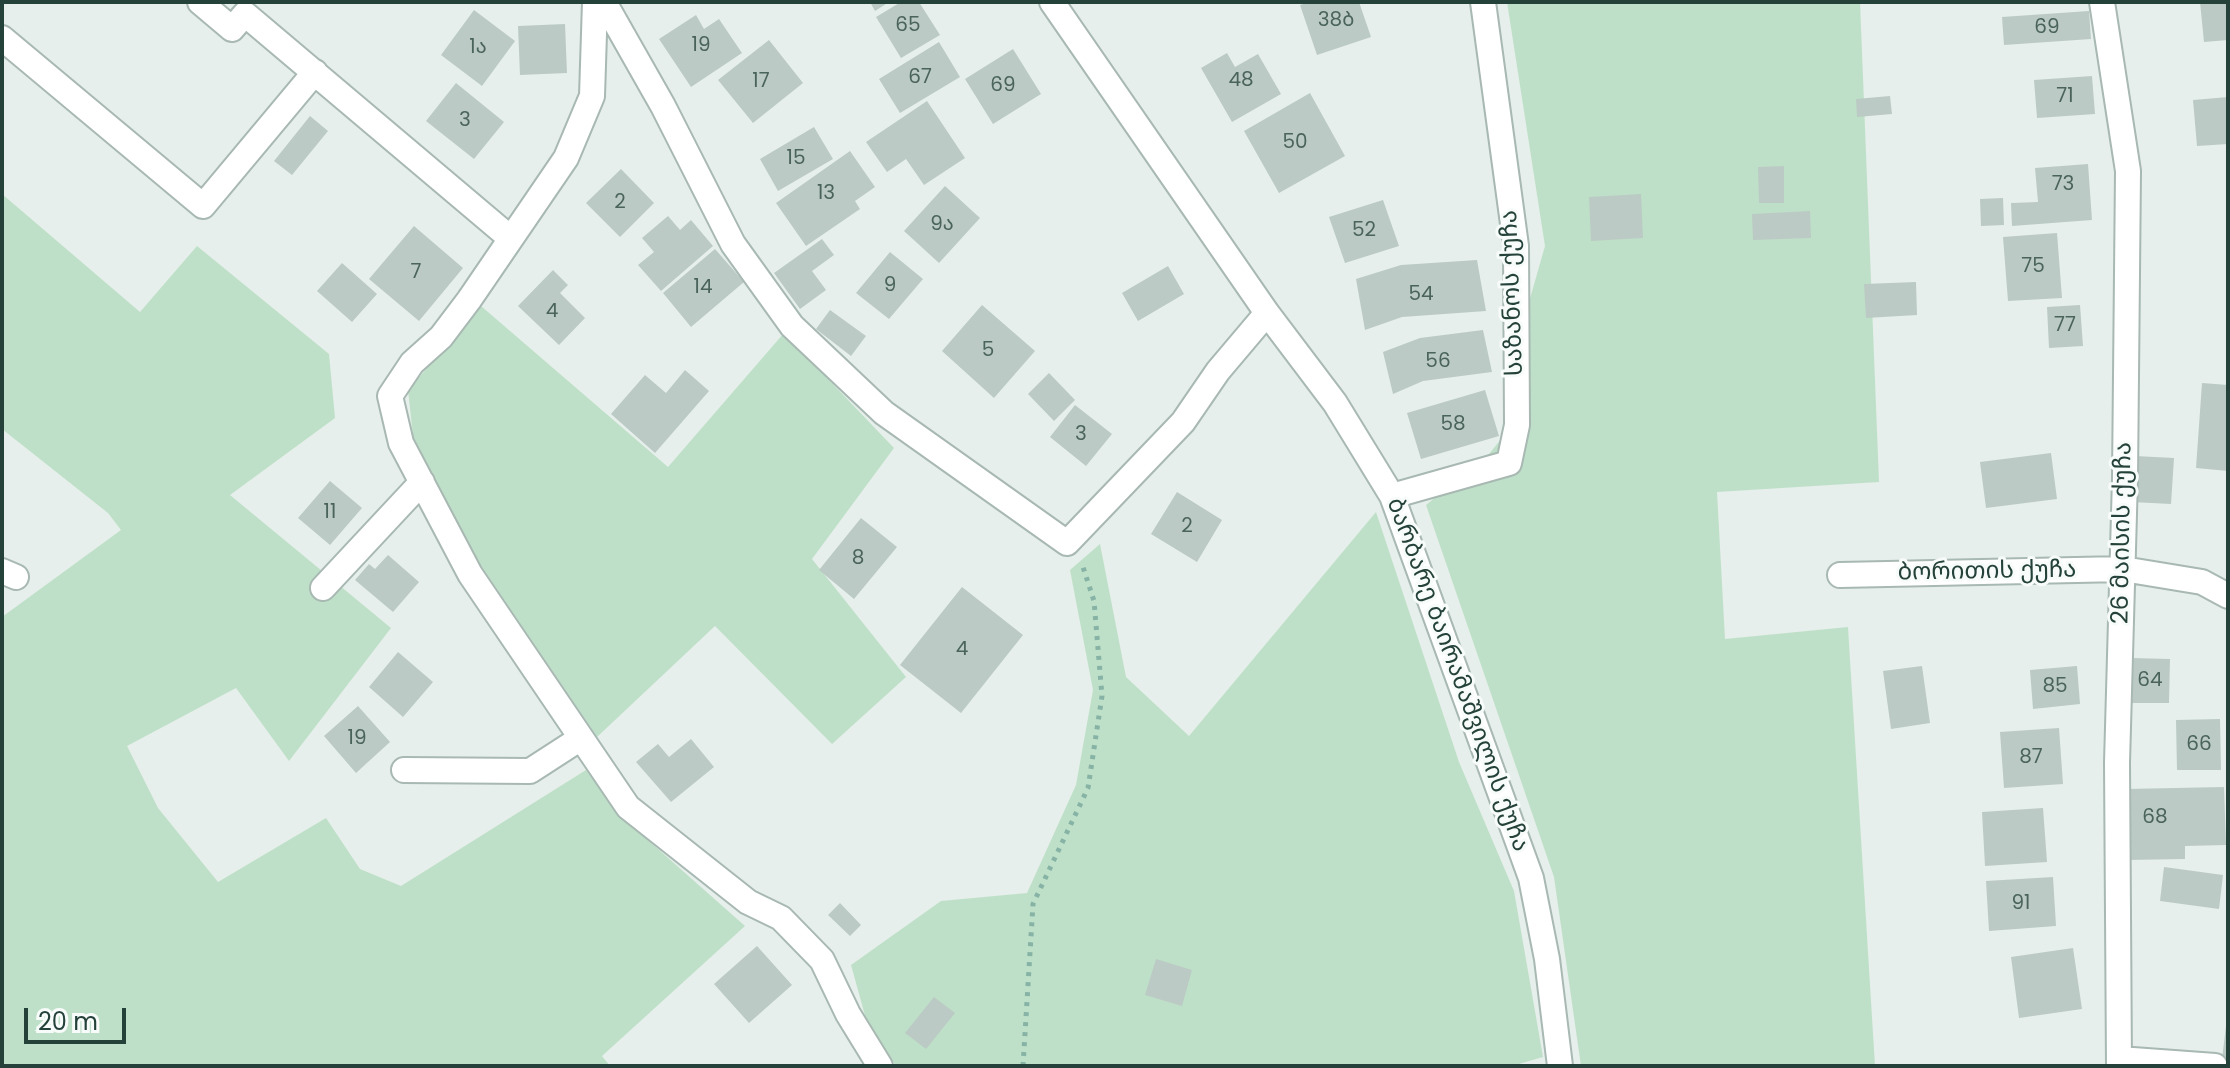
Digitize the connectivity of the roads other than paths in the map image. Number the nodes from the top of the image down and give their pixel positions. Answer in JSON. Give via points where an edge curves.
{"nodes":[{"id":1,"x":200,"y":2,"type":"edge"},
{"id":2,"x":595,"y":2,"type":"edge"},
{"id":3,"x":604,"y":2,"type":"edge"},
{"id":4,"x":1052,"y":2,"type":"edge"},
{"id":5,"x":1483,"y":2,"type":"edge"},
{"id":6,"x":2102,"y":2,"type":"edge"},
{"id":7,"x":249,"y":8,"type":"edge"},
{"id":8,"x":2,"y":38,"type":"edge"},
{"id":9,"x":315,"y":72,"type":"junction"},
{"id":10,"x":509,"y":237,"type":"junction"},
{"id":11,"x":1267,"y":313,"type":"junction"},
{"id":12,"x":422,"y":482,"type":"junction"},
{"id":13,"x":1392,"y":496,"type":"junction"},
{"id":14,"x":2123,"y":569,"type":"junction"},
{"id":15,"x":1840,"y":575,"type":"dead end"},
{"id":16,"x":323,"y":588,"type":"dead end"},
{"id":17,"x":2227,"y":590,"type":"edge"},
{"id":18,"x":581,"y":738,"type":"junction"},
{"id":19,"x":404,"y":770,"type":"dead end"},
{"id":20,"x":2119,"y":1063,"type":"edge"},
{"id":21,"x":880,"y":1066,"type":"edge"},
{"id":22,"x":1560,"y":1066,"type":"edge"},
{"id":23,"x":2215,"y":1066,"type":"edge"}],
"edges":[{"from":1,"to":7,"type":"street","via":[[232,29]]},
{"from":2,"to":10,"type":"street","via":[[592,96],[566,158]]},
{"from":3,"to":11,"type":"street","via":[[733,244],[792,326],[884,413],[1067,543],[1183,422]]},
{"from":4,"to":11,"type":"street","name":"ბარბარე ბაირამაშვილის ქუჩა"},
{"from":5,"to":13,"type":"street","name":"საზანოს ქუჩა","via":[[1516,246],[1517,425],[1509,463]]},
{"from":6,"to":14,"type":"street","name":"26 მაისის ქუჩა","via":[[2128,171]]},
{"from":7,"to":9,"type":"street"},
{"from":8,"to":9,"type":"street","via":[[203,206]]},
{"from":9,"to":10,"type":"street"},
{"from":10,"to":12,"type":"street","via":[[469,300],[390,396],[401,443]]},
{"from":11,"to":13,"type":"street","name":"ბარბარე ბაირამაშვილის ქუჩა","via":[[1335,403]]},
{"from":12,"to":16,"type":"street"},
{"from":12,"to":18,"type":"street","via":[[470,574]]},
{"from":13,"to":22,"type":"street","name":"ბარბარე ბაირამაშვილის ქუჩა","via":[[1531,878]]},
{"from":14,"to":15,"type":"street","name":"ბორითის ქუჩა"},
{"from":14,"to":17,"type":"street","name":"ბორითის ქუჩა"},
{"from":14,"to":20,"type":"street","name":"26 მაისის ქუჩა","via":[[2117,763]]},
{"from":18,"to":19,"type":"street","via":[[530,771]]},
{"from":18,"to":21,"type":"street","via":[[628,807],[748,902],[781,918],[822,960]]},
{"from":20,"to":23,"type":"street"}]}
